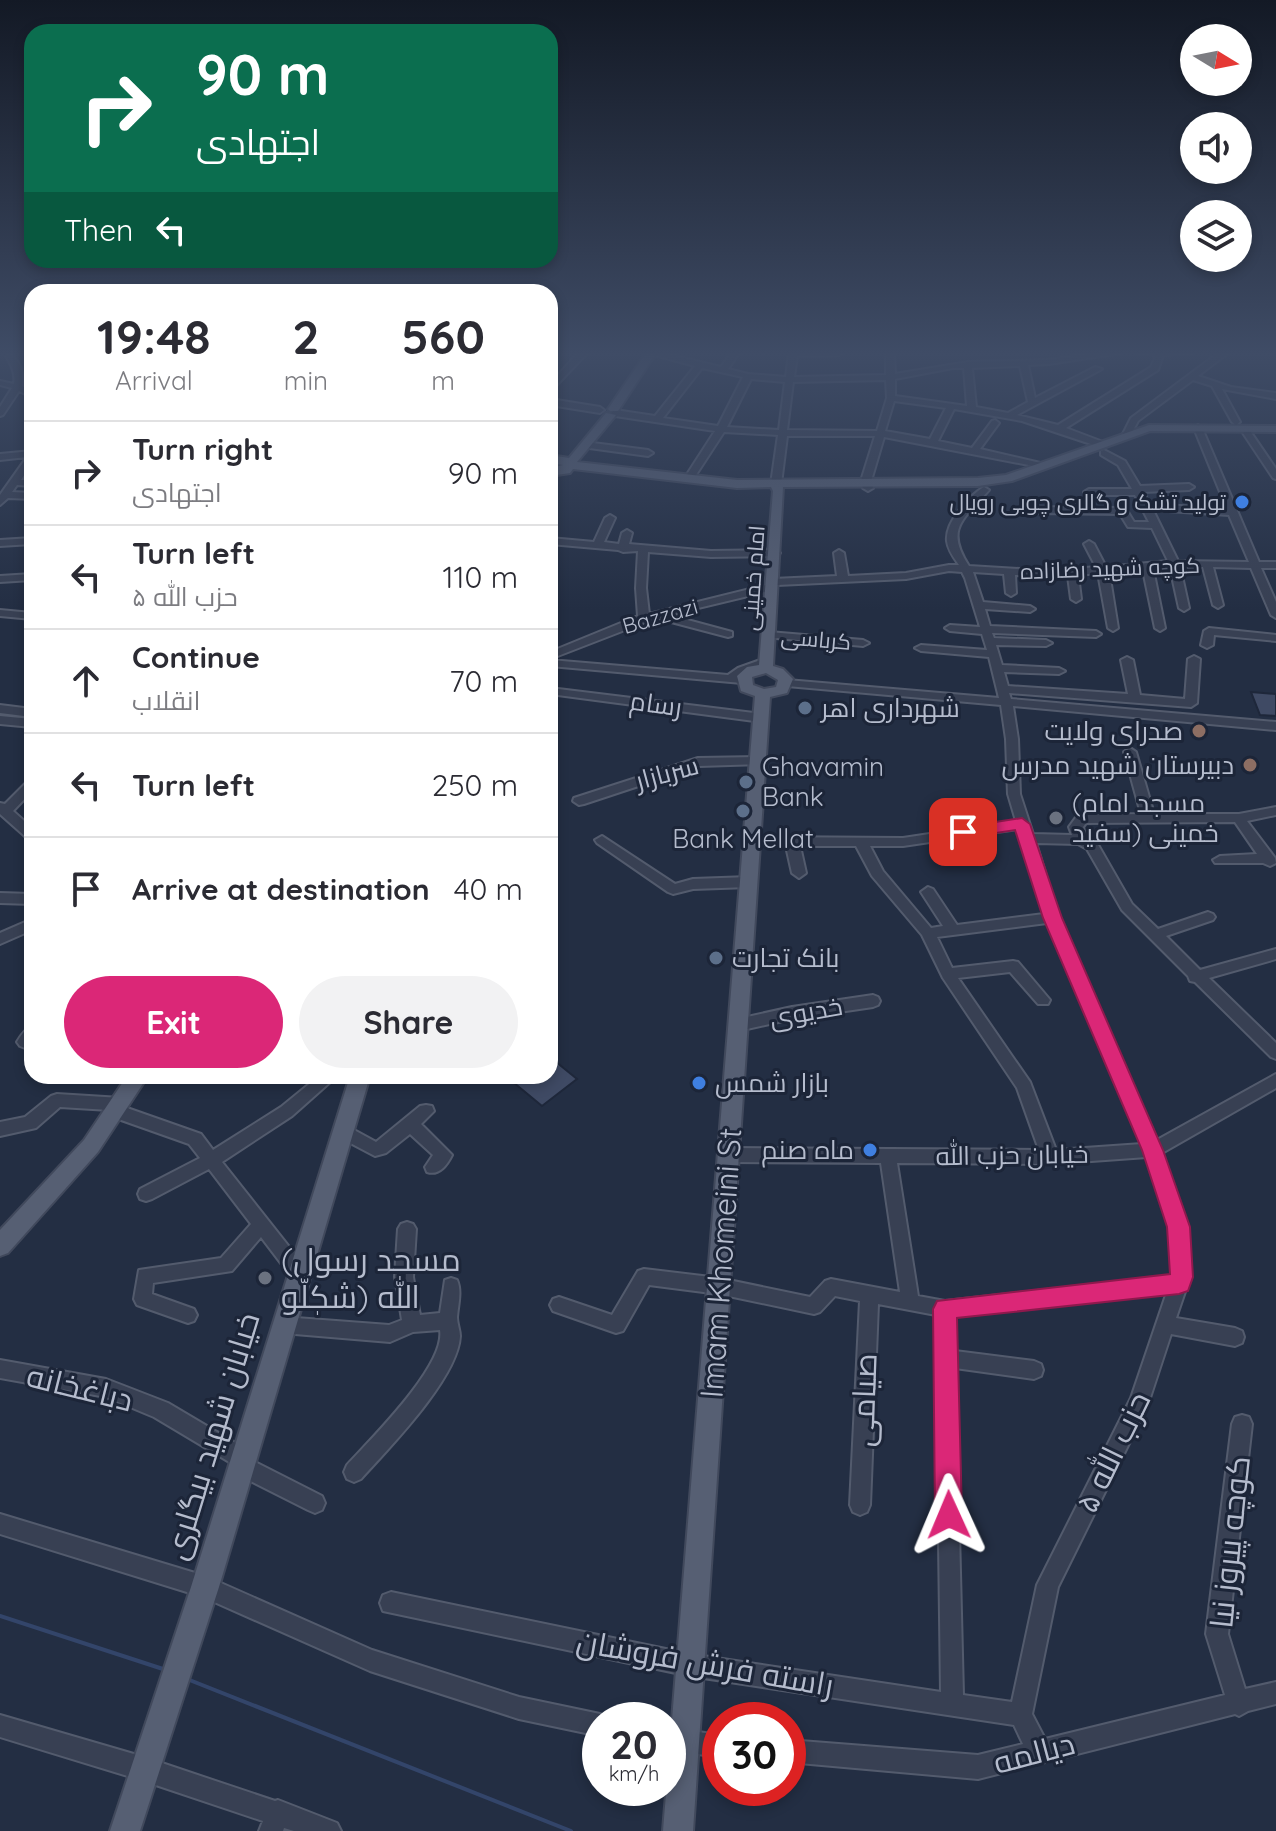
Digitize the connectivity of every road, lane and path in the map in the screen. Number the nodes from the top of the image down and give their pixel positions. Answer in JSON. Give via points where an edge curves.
{"nodes":[{"id":1,"x":581,"y":438,"type":"edge"},
{"id":2,"x":590,"y":438,"type":"edge"},
{"id":3,"x":715,"y":438,"type":"edge"},
{"id":4,"x":782,"y":438,"type":"edge"},
{"id":5,"x":878,"y":438,"type":"edge"},
{"id":6,"x":909,"y":438,"type":"edge"},
{"id":7,"x":935,"y":438,"type":"edge"},
{"id":8,"x":984,"y":438,"type":"edge"},
{"id":9,"x":1082,"y":438,"type":"edge"},
{"id":10,"x":1120,"y":438,"type":"edge"},
{"id":11,"x":1148,"y":438,"type":"edge"},
{"id":12,"x":1202,"y":438,"type":"edge"},
{"id":13,"x":1251,"y":438,"type":"edge"},
{"id":14,"x":933,"y":442,"type":"junction"},
{"id":15,"x":585,"y":445,"type":"junction"},
{"id":16,"x":1102,"y":449,"type":"junction"},
{"id":17,"x":975,"y":450,"type":"junction"},
{"id":18,"x":648,"y":453,"type":"dead end"},
{"id":19,"x":24,"y":456,"type":"edge"},
{"id":20,"x":0,"y":457,"type":"edge"},
{"id":21,"x":558,"y":461,"type":"edge"},
{"id":22,"x":558,"y":462,"type":"edge"},
{"id":23,"x":558,"y":463,"type":"edge"},
{"id":24,"x":558,"y":463,"type":"edge"},
{"id":25,"x":1044,"y":465,"type":"junction"},
{"id":26,"x":24,"y":468,"type":"edge"},
{"id":27,"x":1276,"y":476,"type":"edge"},
{"id":28,"x":689,"y":479,"type":"junction"},
{"id":29,"x":14,"y":482,"type":"junction"},
{"id":30,"x":24,"y":483,"type":"edge"},
{"id":31,"x":867,"y":484,"type":"junction"},
{"id":32,"x":1189,"y":487,"type":"dead end"},
{"id":33,"x":777,"y":488,"type":"junction"},
{"id":34,"x":984,"y":490,"type":"junction"},
{"id":35,"x":1138,"y":490,"type":"junction"},
{"id":36,"x":1089,"y":492,"type":"dead end"},
{"id":37,"x":24,"y":497,"type":"edge"},
{"id":38,"x":2,"y":499,"type":"edge"},
{"id":39,"x":1147,"y":507,"type":"junction"},
{"id":40,"x":1034,"y":510,"type":"dead end"},
{"id":41,"x":1232,"y":512,"type":"junction"},
{"id":42,"x":610,"y":518,"type":"dead end"},
{"id":43,"x":1156,"y":525,"type":"junction"},
{"id":44,"x":627,"y":533,"type":"dead end"},
{"id":45,"x":24,"y":542,"type":"edge"},
{"id":46,"x":558,"y":542,"type":"edge"},
{"id":47,"x":0,"y":543,"type":"edge"},
{"id":48,"x":1089,"y":544,"type":"dead end"},
{"id":49,"x":597,"y":546,"type":"junction"},
{"id":50,"x":623,"y":549,"type":"junction"},
{"id":51,"x":643,"y":551,"type":"junction"},
{"id":52,"x":775,"y":553,"type":"junction"},
{"id":53,"x":839,"y":553,"type":"dead end"},
{"id":54,"x":1174,"y":564,"type":"junction"},
{"id":55,"x":1207,"y":565,"type":"junction"},
{"id":56,"x":1256,"y":565,"type":"junction"},
{"id":57,"x":1276,"y":565,"type":"edge"},
{"id":58,"x":1147,"y":566,"type":"junction"},
{"id":59,"x":967,"y":568,"type":"junction"},
{"id":60,"x":1103,"y":570,"type":"junction"},
{"id":61,"x":1009,"y":571,"type":"junction"},
{"id":62,"x":1073,"y":573,"type":"junction"},
{"id":63,"x":24,"y":578,"type":"edge"},
{"id":64,"x":0,"y":579,"type":"edge"},
{"id":65,"x":843,"y":579,"type":"junction"},
{"id":66,"x":773,"y":585,"type":"junction"},
{"id":67,"x":1011,"y":593,"type":"dead end"},
{"id":68,"x":1076,"y":599,"type":"dead end"},
{"id":69,"x":978,"y":605,"type":"junction"},
{"id":70,"x":1218,"y":605,"type":"dead end"},
{"id":71,"x":1184,"y":608,"type":"dead end"},
{"id":72,"x":1030,"y":609,"type":"dead end"},
{"id":73,"x":0,"y":613,"type":"edge"},
{"id":74,"x":24,"y":615,"type":"edge"},
{"id":75,"x":1276,"y":615,"type":"edge"},
{"id":76,"x":650,"y":617,"type":"junction"},
{"id":77,"x":950,"y":628,"type":"dead end"},
{"id":78,"x":1113,"y":628,"type":"dead end"},
{"id":79,"x":1160,"y":628,"type":"dead end"},
{"id":80,"x":987,"y":633,"type":"junction"},
{"id":81,"x":728,"y":634,"type":"dead end"},
{"id":82,"x":1096,"y":634,"type":"dead end"},
{"id":83,"x":769,"y":635,"type":"junction"},
{"id":84,"x":1276,"y":638,"type":"edge"},
{"id":85,"x":863,"y":643,"type":"dead end"},
{"id":86,"x":1046,"y":643,"type":"dead end"},
{"id":87,"x":1207,"y":645,"type":"dead end"},
{"id":88,"x":921,"y":648,"type":"dead end"},
{"id":89,"x":558,"y":653,"type":"edge"},
{"id":90,"x":993,"y":654,"type":"junction"},
{"id":91,"x":1194,"y":659,"type":"dead end"},
{"id":92,"x":1127,"y":660,"type":"dead end"},
{"id":93,"x":558,"y":664,"type":"edge"},
{"id":94,"x":766,"y":665,"type":"junction"},
{"id":95,"x":997,"y":668,"type":"junction"},
{"id":96,"x":1059,"y":671,"type":"dead end"},
{"id":97,"x":736,"y":680,"type":"junction"},
{"id":98,"x":787,"y":683,"type":"junction"},
{"id":99,"x":558,"y":692,"type":"edge"},
{"id":100,"x":763,"y":694,"type":"junction"},
{"id":101,"x":1005,"y":696,"type":"junction"},
{"id":102,"x":1135,"y":698,"type":"junction"},
{"id":103,"x":0,"y":709,"type":"edge"},
{"id":104,"x":24,"y":712,"type":"edge"},
{"id":105,"x":762,"y":718,"type":"junction"},
{"id":106,"x":0,"y":720,"type":"edge"},
{"id":107,"x":24,"y":722,"type":"edge"},
{"id":108,"x":1276,"y":726,"type":"edge"},
{"id":109,"x":1130,"y":752,"type":"dead end"},
{"id":110,"x":758,"y":761,"type":"junction"},
{"id":111,"x":24,"y":791,"type":"edge"},
{"id":112,"x":579,"y":801,"type":"dead end"},
{"id":113,"x":3,"y":809,"type":"edge"},
{"id":114,"x":1276,"y":811,"type":"edge"},
{"id":115,"x":1239,"y":818,"type":"junction"},
{"id":116,"x":1149,"y":819,"type":"junction"},
{"id":117,"x":24,"y":828,"type":"edge"},
{"id":118,"x":1024,"y":831,"type":"junction"},
{"id":119,"x":602,"y":840,"type":"dead end"},
{"id":120,"x":1080,"y":840,"type":"junction"},
{"id":121,"x":752,"y":841,"type":"junction"},
{"id":122,"x":792,"y":841,"type":"junction"},
{"id":123,"x":861,"y":842,"type":"junction"},
{"id":124,"x":1220,"y":860,"type":"dead end"},
{"id":125,"x":799,"y":873,"type":"dead end"},
{"id":126,"x":749,"y":882,"type":"junction"},
{"id":127,"x":928,"y":892,"type":"dead end"},
{"id":128,"x":0,"y":898,"type":"edge"},
{"id":129,"x":24,"y":899,"type":"edge"},
{"id":130,"x":1208,"y":917,"type":"dead end"},
{"id":131,"x":1052,"y":918,"type":"junction"},
{"id":132,"x":24,"y":928,"type":"edge"},
{"id":133,"x":953,"y":930,"type":"junction"},
{"id":134,"x":928,"y":933,"type":"junction"},
{"id":135,"x":1154,"y":935,"type":"junction"},
{"id":136,"x":0,"y":939,"type":"edge"},
{"id":137,"x":1276,"y":954,"type":"edge"},
{"id":138,"x":948,"y":974,"type":"junction"},
{"id":139,"x":1195,"y":977,"type":"junction"},
{"id":140,"x":1043,"y":1000,"type":"dead end"},
{"id":141,"x":873,"y":1001,"type":"dead end"},
{"id":142,"x":738,"y":1025,"type":"junction"},
{"id":143,"x":1276,"y":1053,"type":"edge"},
{"id":144,"x":1276,"y":1080,"type":"edge"},
{"id":145,"x":133,"y":1084,"type":"edge"},
{"id":146,"x":320,"y":1084,"type":"edge"},
{"id":147,"x":358,"y":1084,"type":"edge"},
{"id":148,"x":118,"y":1108,"type":"junction"},
{"id":149,"x":426,"y":1111,"type":"dead end"},
{"id":150,"x":411,"y":1125,"type":"junction"},
{"id":151,"x":0,"y":1129,"type":"edge"},
{"id":152,"x":343,"y":1131,"type":"junction"},
{"id":153,"x":1153,"y":1150,"type":"junction"},
{"id":154,"x":729,"y":1155,"type":"junction"},
{"id":155,"x":888,"y":1157,"type":"junction"},
{"id":156,"x":1050,"y":1157,"type":"junction"},
{"id":157,"x":212,"y":1160,"type":"junction"},
{"id":158,"x":433,"y":1167,"type":"dead end"},
{"id":159,"x":146,"y":1194,"type":"dead end"},
{"id":160,"x":261,"y":1224,"type":"junction"},
{"id":161,"x":407,"y":1229,"type":"dead end"},
{"id":162,"x":0,"y":1246,"type":"edge"},
{"id":163,"x":299,"y":1273,"type":"junction"},
{"id":164,"x":1179,"y":1283,"type":"junction"},
{"id":165,"x":451,"y":1286,"type":"dead end"},
{"id":166,"x":719,"y":1286,"type":"junction"},
{"id":167,"x":869,"y":1294,"type":"junction"},
{"id":168,"x":910,"y":1301,"type":"junction"},
{"id":169,"x":559,"y":1305,"type":"dead end"},
{"id":170,"x":945,"y":1309,"type":"junction"},
{"id":171,"x":188,"y":1315,"type":"dead end"},
{"id":172,"x":445,"y":1322,"type":"junction"},
{"id":173,"x":412,"y":1324,"type":"junction"},
{"id":174,"x":283,"y":1325,"type":"junction"},
{"id":175,"x":1166,"y":1325,"type":"junction"},
{"id":176,"x":1235,"y":1337,"type":"dead end"},
{"id":177,"x":946,"y":1358,"type":"junction"},
{"id":178,"x":0,"y":1369,"type":"edge"},
{"id":179,"x":1034,"y":1370,"type":"dead end"},
{"id":180,"x":1242,"y":1424,"type":"dead end"},
{"id":181,"x":241,"y":1462,"type":"junction"},
{"id":182,"x":354,"y":1472,"type":"dead end"},
{"id":183,"x":315,"y":1503,"type":"dead end"},
{"id":184,"x":860,"y":1505,"type":"dead end"},
{"id":185,"x":0,"y":1524,"type":"edge"},
{"id":186,"x":205,"y":1587,"type":"junction"},
{"id":187,"x":391,"y":1603,"type":"dead end"},
{"id":188,"x":690,"y":1665,"type":"junction"},
{"id":189,"x":1276,"y":1693,"type":"edge"},
{"id":190,"x":683,"y":1702,"type":"edge"},
{"id":191,"x":952,"y":1704,"type":"junction"},
{"id":192,"x":1239,"y":1705,"type":"junction"},
{"id":193,"x":1021,"y":1715,"type":"junction"},
{"id":194,"x":582,"y":1721,"type":"edge"},
{"id":195,"x":0,"y":1726,"type":"edge"},
{"id":196,"x":1038,"y":1750,"type":"junction"},
{"id":197,"x":806,"y":1753,"type":"edge"},
{"id":198,"x":144,"y":1769,"type":"junction"},
{"id":199,"x":680,"y":1806,"type":"edge"},
{"id":200,"x":274,"y":1822,"type":"edge"},
{"id":201,"x":125,"y":1831,"type":"edge"},
{"id":202,"x":329,"y":1831,"type":"edge"},
{"id":203,"x":678,"y":1831,"type":"edge"}],
"edges":[{"from":1,"to":21,"type":"main road"},
{"from":2,"to":15,"type":"main road"},
{"from":3,"to":28,"type":"street"},
{"from":4,"to":33,"type":"street","name":"امام خمینی"},
{"from":5,"to":31,"type":"street"},
{"from":6,"to":14,"type":"street"},
{"from":7,"to":14,"type":"street"},
{"from":8,"to":17,"type":"street"},
{"from":9,"to":16,"type":"street"},
{"from":10,"to":16,"type":"main road"},
{"from":11,"to":16,"type":"main road"},
{"from":12,"to":41,"type":"street"},
{"from":13,"to":27,"type":"street"},
{"from":14,"to":17,"type":"street"},
{"from":15,"to":18,"type":"street"},
{"from":15,"to":22,"type":"main road"},
{"from":16,"to":25,"type":"main road"},
{"from":16,"to":34,"type":"main road","via":[[1020,484]]},
{"from":16,"to":35,"type":"street","via":[[1122,463]]},
{"from":17,"to":25,"type":"street"},
{"from":19,"to":20,"type":"street"},
{"from":23,"to":28,"type":"main road"},
{"from":24,"to":33,"type":"main road","via":[[737,491]]},
{"from":25,"to":31,"type":"main road","via":[[987,481]]},
{"from":26,"to":29,"type":"street"},
{"from":28,"to":33,"type":"main road"},
{"from":29,"to":30,"type":"street"},
{"from":29,"to":38,"type":"street"},
{"from":31,"to":33,"type":"main road"},
{"from":31,"to":34,"type":"main road"},
{"from":32,"to":35,"type":"street"},
{"from":33,"to":52,"type":"main road","name":"امام خمینی"},
{"from":34,"to":59,"type":"street","name":"حزب الله ۵","via":[[951,536],[954,551]]},
{"from":35,"to":36,"type":"street"},
{"from":35,"to":39,"type":"street"},
{"from":37,"to":38,"type":"street"},
{"from":39,"to":41,"type":"street"},
{"from":39,"to":43,"type":"street"},
{"from":40,"to":43,"type":"street","via":[[1123,511],[1131,525]]},
{"from":41,"to":56,"type":"street"},
{"from":42,"to":49,"type":"street"},
{"from":43,"to":54,"type":"street"},
{"from":44,"to":50,"type":"street"},
{"from":45,"to":47,"type":"street"},
{"from":46,"to":49,"type":"street"},
{"from":48,"to":60,"type":"street"},
{"from":49,"to":50,"type":"street"},
{"from":50,"to":51,"type":"street"},
{"from":51,"to":52,"type":"street"},
{"from":51,"to":76,"type":"street","via":[[641,588]]},
{"from":52,"to":66,"type":"main road","name":"امام خمینی"},
{"from":53,"to":65,"type":"street"},
{"from":54,"to":55,"type":"street","name":"کوچه شهید رضازاده"},
{"from":54,"to":58,"type":"street","name":"کوچه شهید رضازاده"},
{"from":54,"to":71,"type":"street"},
{"from":55,"to":56,"type":"street","name":"کوچه شهید رضازاده"},
{"from":55,"to":70,"type":"street"},
{"from":56,"to":57,"type":"street","name":"کوچه شهید رضازاده"},
{"from":56,"to":75,"type":"street"},
{"from":58,"to":60,"type":"street","name":"کوچه شهید رضازاده"},
{"from":58,"to":79,"type":"street"},
{"from":59,"to":61,"type":"street","name":"کوچه شهید رضازاده"},
{"from":59,"to":65,"type":"street","name":"کوچه شهید رضازاده"},
{"from":59,"to":69,"type":"street","name":"حزب الله ۵"},
{"from":60,"to":62,"type":"street","name":"کوچه شهید رضازاده"},
{"from":60,"to":78,"type":"street"},
{"from":61,"to":62,"type":"street","name":"کوچه شهید رضازاده"},
{"from":61,"to":67,"type":"street"},
{"from":62,"to":68,"type":"street"},
{"from":63,"to":64,"type":"street"},
{"from":65,"to":66,"type":"street","name":"کوچه شهید رضازاده"},
{"from":66,"to":76,"type":"street","name":"Bazzazi"},
{"from":66,"to":83,"type":"main road","name":"امام خمینی"},
{"from":69,"to":72,"type":"street"},
{"from":69,"to":80,"type":"street","name":"حزب الله ۵"},
{"from":73,"to":74,"type":"street"},
{"from":76,"to":81,"type":"street"},
{"from":76,"to":89,"type":"street","name":"Bazzazi"},
{"from":77,"to":80,"type":"street"},
{"from":80,"to":82,"type":"street"},
{"from":80,"to":86,"type":"street"},
{"from":80,"to":90,"type":"street","name":"حزب الله ۵"},
{"from":83,"to":85,"type":"street","name":"کرباسی"},
{"from":83,"to":94,"type":"main road","name":"امام خمینی"},
{"from":84,"to":87,"type":"street","via":[[1209,631]]},
{"from":88,"to":90,"type":"street"},
{"from":90,"to":95,"type":"street","name":"حزب الله ۵"},
{"from":91,"to":102,"type":"street","via":[[1191,703]]},
{"from":92,"to":102,"type":"street"},
{"from":93,"to":97,"type":"street"},
{"from":94,"to":97,"type":"main road"},
{"from":94,"to":98,"type":"main road"},
{"from":95,"to":96,"type":"street"},
{"from":95,"to":101,"type":"street","name":"حزب الله ۵"},
{"from":97,"to":100,"type":"main road"},
{"from":98,"to":100,"type":"main road","via":[[777,693]]},
{"from":98,"to":101,"type":"street"},
{"from":99,"to":105,"type":"street","name":"رسام"},
{"from":100,"to":105,"type":"main road","name":"Imam Khomeini St"},
{"from":101,"to":102,"type":"street"},
{"from":101,"to":108,"type":"street"},
{"from":101,"to":118,"type":"street","name":"حزب الله ۵","via":[[1014,794]]},
{"from":103,"to":104,"type":"street"},
{"from":105,"to":110,"type":"main road","name":"Imam Khomeini St"},
{"from":106,"to":107,"type":"street"},
{"from":109,"to":116,"type":"street"},
{"from":110,"to":112,"type":"street","name":"سربازار","via":[[698,762]]},
{"from":110,"to":121,"type":"main road","name":"Imam Khomeini St"},
{"from":111,"to":113,"type":"street"},
{"from":113,"to":117,"type":"street"},
{"from":114,"to":115,"type":"street"},
{"from":115,"to":116,"type":"street"},
{"from":115,"to":124,"type":"street","via":[[1269,860]]},
{"from":116,"to":120,"type":"street","via":[[1082,819],[1076,827]]},
{"from":118,"to":120,"type":"street"},
{"from":118,"to":123,"type":"street"},
{"from":118,"to":131,"type":"street","name":"حزب الله ۵"},
{"from":119,"to":126,"type":"street","via":[[673,889]]},
{"from":120,"to":135,"type":"street","via":[[1092,846],[1127,907]]},
{"from":121,"to":122,"type":"street"},
{"from":121,"to":126,"type":"main road","name":"Imam Khomeini St"},
{"from":122,"to":123,"type":"street"},
{"from":122,"to":125,"type":"street"},
{"from":123,"to":134,"type":"street","via":[[877,873]]},
{"from":126,"to":142,"type":"main road","name":"Imam Khomeini St"},
{"from":127,"to":133,"type":"street"},
{"from":128,"to":129,"type":"street"},
{"from":130,"to":135,"type":"street"},
{"from":131,"to":133,"type":"street"},
{"from":131,"to":153,"type":"street","name":"حزب الله ۵"},
{"from":132,"to":136,"type":"street"},
{"from":133,"to":134,"type":"street"},
{"from":134,"to":138,"type":"street"},
{"from":135,"to":139,"type":"street"},
{"from":137,"to":139,"type":"street"},
{"from":138,"to":140,"type":"street","via":[[1013,966]]},
{"from":138,"to":156,"type":"street","via":[[1024,1086]]},
{"from":139,"to":143,"type":"street"},
{"from":141,"to":142,"type":"street","name":"خدیوی"},
{"from":142,"to":154,"type":"main road","name":"Imam Khomeini St"},
{"from":144,"to":153,"type":"street","name":"خیابان حزب الله"},
{"from":145,"to":148,"type":"main road"},
{"from":146,"to":157,"type":"street","via":[[296,1107]]},
{"from":147,"to":152,"type":"main road","name":"خیابان شهید بیگلری"},
{"from":148,"to":151,"type":"street","via":[[57,1100],[30,1123]]},
{"from":148,"to":157,"type":"street","via":[[195,1139]]},
{"from":148,"to":162,"type":"main road","via":[[91,1146]]},
{"from":149,"to":150,"type":"street"},
{"from":150,"to":152,"type":"street","via":[[375,1149]]},
{"from":150,"to":158,"type":"street","via":[[444,1155]]},
{"from":152,"to":163,"type":"main road","name":"خیابان شهید بیگلری"},
{"from":153,"to":156,"type":"street","name":"خیابان حزب الله"},
{"from":153,"to":164,"type":"street","name":"حزب الله ۵","via":[[1178,1227]]},
{"from":154,"to":155,"type":"street","name":"خیابان حزب الله"},
{"from":154,"to":166,"type":"main road","name":"Imam Khomeini St"},
{"from":155,"to":156,"type":"street","name":"خیابان حزب الله"},
{"from":155,"to":168,"type":"street"},
{"from":157,"to":159,"type":"street"},
{"from":157,"to":160,"type":"street"},
{"from":160,"to":163,"type":"street"},
{"from":160,"to":171,"type":"street","via":[[226,1265],[145,1276],[143,1299]]},
{"from":161,"to":173,"type":"street","via":[[404,1277]]},
{"from":163,"to":174,"type":"main road","name":"خیابان شهید بیگلری"},
{"from":164,"to":170,"type":"street"},
{"from":164,"to":175,"type":"street","name":"حزب الله ۵"},
{"from":165,"to":172,"type":"street"},
{"from":166,"to":167,"type":"street","via":[[814,1306],[831,1287]]},
{"from":166,"to":169,"type":"street","via":[[644,1277],[616,1325]]},
{"from":166,"to":188,"type":"main road","name":"Imam Khomeini St"},
{"from":167,"to":168,"type":"street"},
{"from":167,"to":184,"type":"street","name":"صیامی"},
{"from":168,"to":170,"type":"street"},
{"from":170,"to":177,"type":"street"},
{"from":172,"to":173,"type":"street"},
{"from":172,"to":182,"type":"street","via":[[452,1331],[443,1360],[402,1420]]},
{"from":173,"to":174,"type":"street","via":[[390,1334]]},
{"from":174,"to":181,"type":"main road","name":"خیابان شهید بیگلری"},
{"from":175,"to":176,"type":"street"},
{"from":175,"to":193,"type":"street","name":"حزب الله ۵","via":[[1140,1401],[1048,1585]]},
{"from":177,"to":179,"type":"street"},
{"from":177,"to":191,"type":"street"},
{"from":178,"to":181,"type":"street","name":"دباغخانه","via":[[106,1388],[161,1410]]},
{"from":180,"to":192,"type":"street","name":"کوچه پیروز نیا","via":[[1217,1634]]},
{"from":181,"to":183,"type":"street","name":"دباغخانه"},
{"from":181,"to":186,"type":"main road","name":"خیابان شهید بیگلری"},
{"from":185,"to":186,"type":"street","name":"خیابان شهید بیگلری"},
{"from":186,"to":194,"type":"street","name":"خیابان شهید بیگلری","via":[[370,1660],[519,1708]]},
{"from":186,"to":198,"type":"main road","name":"خیابان شهید بیگلری"},
{"from":187,"to":188,"type":"street","name":"راسته فرش فروشان"},
{"from":188,"to":190,"type":"main road","name":"Imam Khomeini St"},
{"from":188,"to":191,"type":"street","name":"راسته فرش فروشان"},
{"from":189,"to":192,"type":"street","name":"دیالمه"},
{"from":191,"to":193,"type":"street","name":"راسته فرش فروشان"},
{"from":192,"to":196,"type":"street","name":"دیالمه"},
{"from":193,"to":196,"type":"street"},
{"from":195,"to":198,"type":"street"},
{"from":196,"to":197,"type":"street","name":"دیالمه","via":[[978,1767]]},
{"from":198,"to":200,"type":"street"},
{"from":198,"to":201,"type":"main road","name":"خیابان شهید بیگلری"},
{"from":199,"to":203,"type":"main road","name":"Imam Khomeini St"},
{"from":200,"to":202,"type":"street"}]}
